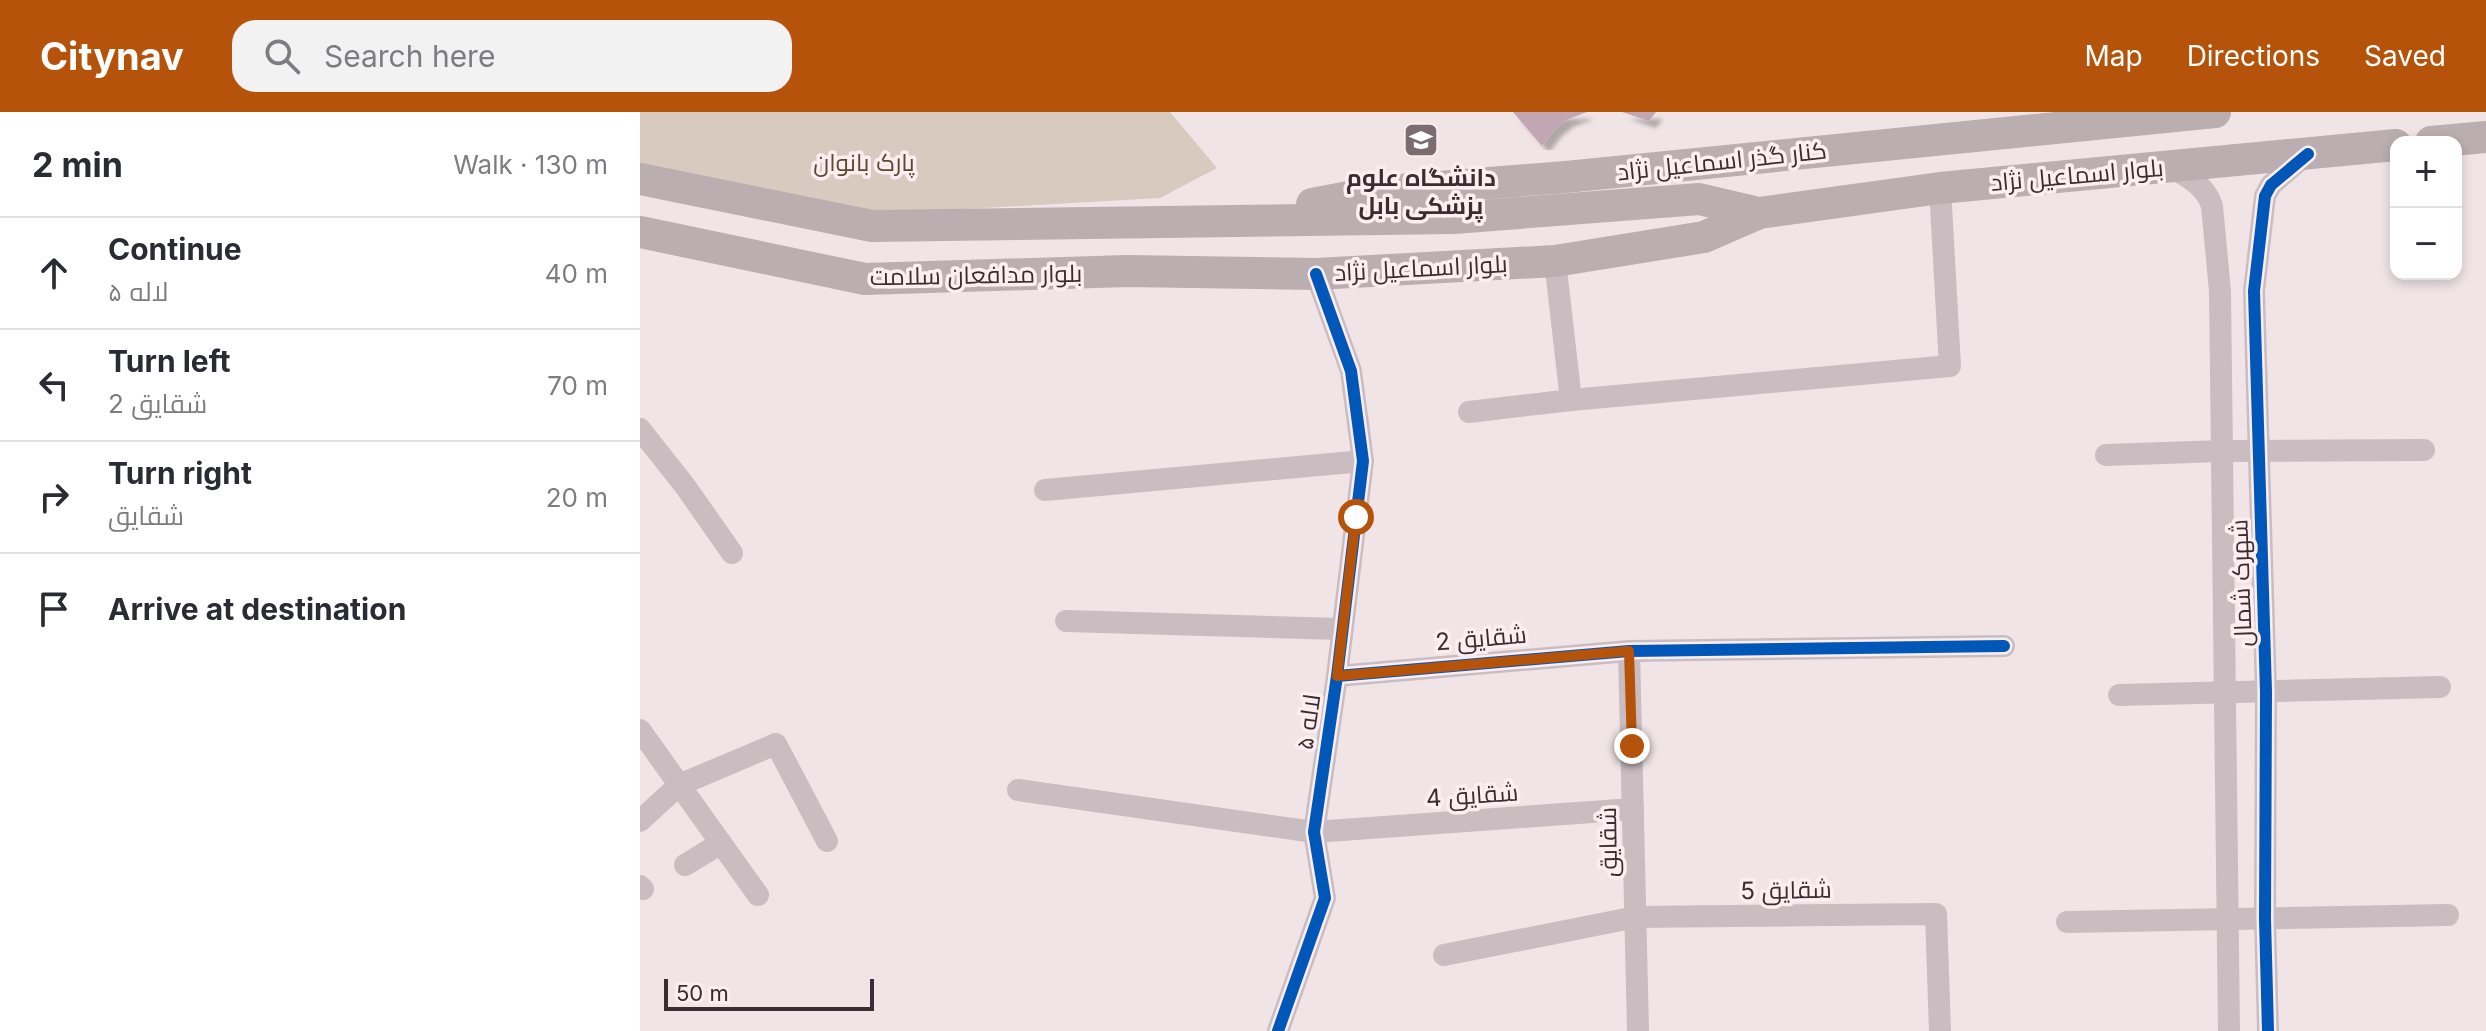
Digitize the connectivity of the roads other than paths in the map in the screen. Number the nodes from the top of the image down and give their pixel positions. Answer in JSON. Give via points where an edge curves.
{"nodes":[{"id":1,"x":2215,"y":112,"type":"edge"},
{"id":2,"x":2486,"y":137,"type":"edge"},
{"id":3,"x":2462,"y":139,"type":"edge"},
{"id":4,"x":2390,"y":146,"type":"edge"},
{"id":5,"x":2308,"y":154,"type":"junction"},
{"id":6,"x":2170,"y":166,"type":"junction"},
{"id":7,"x":640,"y":179,"type":"edge"},
{"id":8,"x":1940,"y":188,"type":"junction"},
{"id":9,"x":1759,"y":213,"type":"junction"},
{"id":10,"x":1231,"y":219,"type":"junction"},
{"id":11,"x":640,"y":232,"type":"edge"},
{"id":12,"x":1555,"y":261,"type":"junction"},
{"id":13,"x":1316,"y":274,"type":"junction"},
{"id":14,"x":2220,"y":291,"type":"junction"},
{"id":15,"x":2254,"y":291,"type":"junction"},
{"id":16,"x":1571,"y":400,"type":"junction"},
{"id":17,"x":1469,"y":412,"type":"dead end"},
{"id":18,"x":640,"y":429,"type":"edge"},
{"id":19,"x":2424,"y":450,"type":"dead end"},
{"id":20,"x":2241,"y":451,"type":"junction"},
{"id":21,"x":2106,"y":455,"type":"dead end"},
{"id":22,"x":1363,"y":461,"type":"junction"},
{"id":23,"x":1045,"y":490,"type":"dead end"},
{"id":24,"x":732,"y":553,"type":"dead end"},
{"id":25,"x":1066,"y":621,"type":"dead end"},
{"id":26,"x":1341,"y":629,"type":"junction"},
{"id":27,"x":2004,"y":646,"type":"dead end"},
{"id":28,"x":1629,"y":651,"type":"junction"},
{"id":29,"x":1337,"y":676,"type":"junction"},
{"id":30,"x":2440,"y":687,"type":"dead end"},
{"id":31,"x":2244,"y":691,"type":"junction"},
{"id":32,"x":2119,"y":695,"type":"dead end"},
{"id":33,"x":642,"y":736,"type":"edge"},
{"id":34,"x":679,"y":785,"type":"junction"},
{"id":35,"x":1018,"y":790,"type":"dead end"},
{"id":36,"x":1633,"y":809,"type":"junction"},
{"id":37,"x":640,"y":821,"type":"edge"},
{"id":38,"x":1314,"y":832,"type":"junction"},
{"id":39,"x":827,"y":841,"type":"dead end"},
{"id":40,"x":721,"y":843,"type":"junction"},
{"id":41,"x":685,"y":865,"type":"dead end"},
{"id":42,"x":758,"y":895,"type":"dead end"},
{"id":43,"x":2448,"y":915,"type":"dead end"},
{"id":44,"x":1636,"y":917,"type":"junction"},
{"id":45,"x":2247,"y":919,"type":"junction"},
{"id":46,"x":2067,"y":922,"type":"dead end"},
{"id":47,"x":1444,"y":955,"type":"dead end"},
{"id":48,"x":1278,"y":1031,"type":"edge"},
{"id":49,"x":1638,"y":1031,"type":"edge"},
{"id":50,"x":1940,"y":1031,"type":"edge"},
{"id":51,"x":2229,"y":1031,"type":"edge"},
{"id":52,"x":2268,"y":1031,"type":"edge"}],
"edges":[{"from":1,"to":10,"type":"main road","name":"کنار گذر اسماعیل نژاد","via":[[1375,192]]},
{"from":2,"to":3,"type":"main road"},
{"from":4,"to":5,"type":"main road","name":"بلوار اسماعیل نژاد"},
{"from":5,"to":6,"type":"main road","name":"بلوار اسماعیل نژاد"},
{"from":5,"to":15,"type":"street","name":"شهرک شمال","via":[[2265,196]]},
{"from":6,"to":8,"type":"main road","name":"بلوار اسماعیل نژاد"},
{"from":6,"to":14,"type":"street","name":"شهرک شمال","via":[[2208,194]]},
{"from":7,"to":10,"type":"main road","via":[[872,226]]},
{"from":8,"to":9,"type":"main road","name":"بلوار اسماعیل نژاد"},
{"from":8,"to":16,"type":"street","via":[[1950,366]]},
{"from":9,"to":10,"type":"main road","name":"بلوار اسماعیل نژاد","via":[[1699,199],[1454,218]]},
{"from":9,"to":12,"type":"main road","name":"بلوار اسماعیل نژاد","via":[[1704,237]]},
{"from":11,"to":13,"type":"main road","name":"بلوار مدافعان سلامت","via":[[865,279],[1127,271]]},
{"from":12,"to":13,"type":"main road","name":"بلوار اسماعیل نژاد"},
{"from":12,"to":16,"type":"street"},
{"from":13,"to":22,"type":"street","name":"لاله ۵","via":[[1351,371]]},
{"from":14,"to":15,"type":"street"},
{"from":14,"to":20,"type":"street","name":"شهرک شمال"},
{"from":15,"to":20,"type":"street","name":"شهرک شمال"},
{"from":16,"to":17,"type":"street"},
{"from":18,"to":24,"type":"street"},
{"from":19,"to":20,"type":"street"},
{"from":20,"to":21,"type":"street"},
{"from":20,"to":31,"type":"street","name":"شهرک شمال"},
{"from":20,"to":31,"type":"street","name":"شهرک شمال"},
{"from":22,"to":23,"type":"street"},
{"from":22,"to":26,"type":"street","name":"لاله ۵"},
{"from":25,"to":26,"type":"street"},
{"from":26,"to":29,"type":"street","name":"لاله ۵"},
{"from":27,"to":28,"type":"street","name":"شقايق 2"},
{"from":28,"to":29,"type":"street","name":"شقايق 2"},
{"from":28,"to":36,"type":"street","name":"شقايق"},
{"from":29,"to":38,"type":"street","name":"لاله ۵"},
{"from":30,"to":31,"type":"street"},
{"from":31,"to":32,"type":"street"},
{"from":31,"to":45,"type":"street","name":"شهرک شمال"},
{"from":31,"to":45,"type":"street","name":"شهرک شمال"},
{"from":33,"to":34,"type":"street"},
{"from":34,"to":37,"type":"street"},
{"from":34,"to":39,"type":"street","via":[[776,744]]},
{"from":34,"to":40,"type":"street"},
{"from":35,"to":38,"type":"street","name":"شقايق 4"},
{"from":36,"to":38,"type":"street","name":"شقايق 4"},
{"from":36,"to":44,"type":"street","name":"شقايق"},
{"from":38,"to":48,"type":"street","name":"لاله ۵","via":[[1325,898]]},
{"from":40,"to":41,"type":"street"},
{"from":40,"to":42,"type":"street"},
{"from":43,"to":45,"type":"street"},
{"from":44,"to":47,"type":"street","name":"شقايق 5"},
{"from":44,"to":49,"type":"street","name":"شقايق"},
{"from":44,"to":50,"type":"street","name":"شقايق 5","via":[[1936,914]]},
{"from":45,"to":46,"type":"street"},
{"from":45,"to":51,"type":"street","name":"شهرک شمال"},
{"from":45,"to":52,"type":"street","name":"شهرک شمال"}]}
